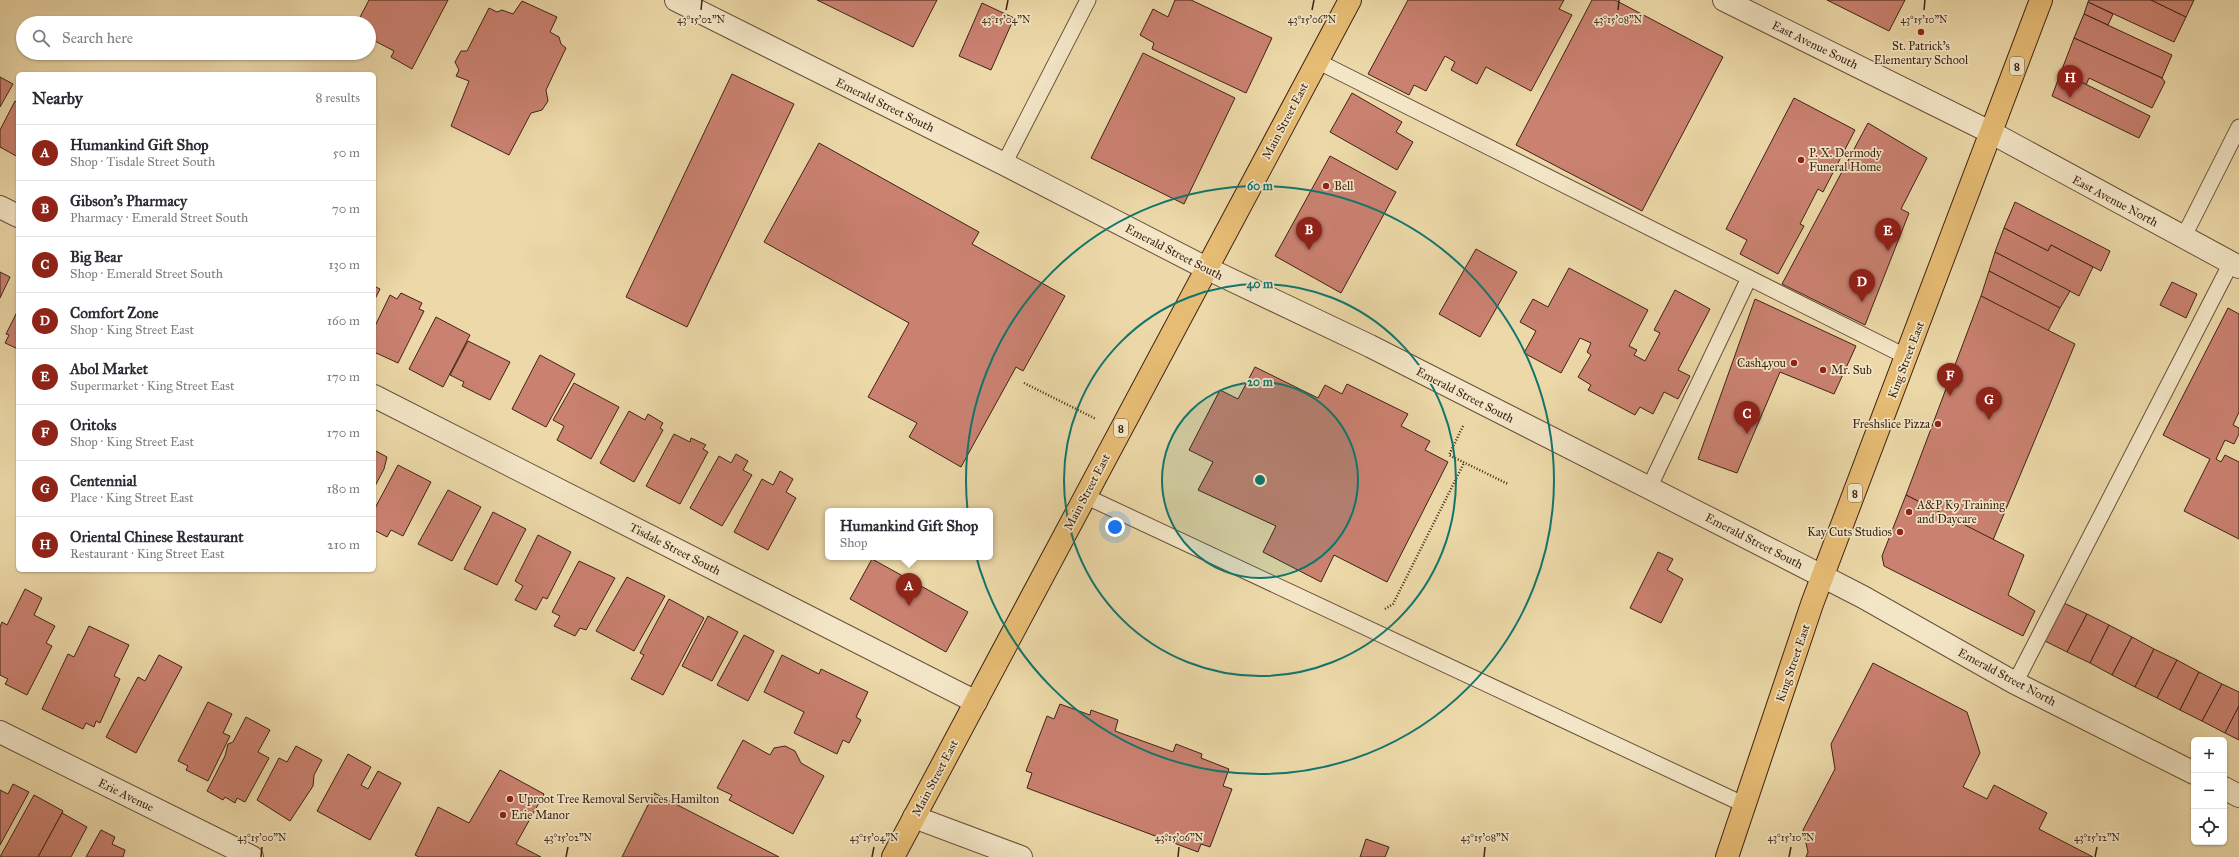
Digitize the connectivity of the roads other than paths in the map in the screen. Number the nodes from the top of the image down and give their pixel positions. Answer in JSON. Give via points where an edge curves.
{"nodes":[{"id":1,"x":676,"y":0,"type":"edge"},
{"id":2,"x":1088,"y":0,"type":"edge"},
{"id":3,"x":1350,"y":0,"type":"edge"},
{"id":4,"x":1724,"y":0,"type":"edge"},
{"id":5,"x":2042,"y":0,"type":"edge"},
{"id":6,"x":1317,"y":61,"type":"junction"},
{"id":7,"x":2239,"y":127,"type":"edge"},
{"id":8,"x":1992,"y":133,"type":"junction"},
{"id":9,"x":1004,"y":164,"type":"junction"},
{"id":10,"x":0,"y":207,"type":"edge"},
{"id":11,"x":16,"y":215,"type":"edge"},
{"id":12,"x":2183,"y":238,"type":"junction"},
{"id":13,"x":2235,"y":265,"type":"edge"},
{"id":14,"x":1206,"y":268,"type":"junction"},
{"id":15,"x":1749,"y":278,"type":"junction"},
{"id":16,"x":1907,"y":357,"type":"junction"},
{"id":17,"x":376,"y":397,"type":"edge"},
{"id":18,"x":1649,"y":488,"type":"junction"},
{"id":19,"x":1085,"y":496,"type":"junction"},
{"id":20,"x":1823,"y":576,"type":"junction"},
{"id":21,"x":2015,"y":682,"type":"junction"},
{"id":22,"x":976,"y":702,"type":"junction"},
{"id":23,"x":0,"y":732,"type":"edge"},
{"id":24,"x":2191,"y":771,"type":"edge"},
{"id":25,"x":2227,"y":790,"type":"edge"},
{"id":26,"x":2239,"y":796,"type":"edge"},
{"id":27,"x":1745,"y":805,"type":"junction"},
{"id":28,"x":914,"y":817,"type":"junction"},
{"id":29,"x":252,"y":857,"type":"edge"},
{"id":30,"x":893,"y":857,"type":"edge"},
{"id":31,"x":1021,"y":857,"type":"edge"},
{"id":32,"x":1727,"y":857,"type":"edge"}],
"edges":[{"from":1,"to":9,"type":"street","name":"Emerald Street South"},
{"from":2,"to":9,"type":"lane"},
{"from":3,"to":6,"type":"main road","name":"Main Street East","number":"8"},
{"from":4,"to":8,"type":"street","name":"East Avenue South"},
{"from":5,"to":8,"type":"main road","name":"King Street East","number":"8"},
{"from":6,"to":14,"type":"main road","name":"Main Street East","number":"8"},
{"from":6,"to":15,"type":"lane"},
{"from":7,"to":12,"type":"lane"},
{"from":8,"to":12,"type":"street","name":"East Avenue North"},
{"from":8,"to":16,"type":"main road","name":"King Street East","number":"8"},
{"from":9,"to":14,"type":"street","name":"Emerald Street South"},
{"from":10,"to":11,"type":"street"},
{"from":12,"to":13,"type":"street","name":"East Avenue North"},
{"from":13,"to":21,"type":"lane"},
{"from":14,"to":18,"type":"street","name":"Emerald Street South","via":[[1370,346]]},
{"from":14,"to":19,"type":"main road","name":"Main Street East","number":"8"},
{"from":15,"to":16,"type":"lane"},
{"from":15,"to":18,"type":"lane"},
{"from":16,"to":20,"type":"main road","name":"King Street East","number":"8"},
{"from":17,"to":22,"type":"street","name":"Tisdale Street South"},
{"from":18,"to":20,"type":"street","name":"Emerald Street South"},
{"from":19,"to":22,"type":"main road","name":"Main Street East","number":"8"},
{"from":19,"to":27,"type":"lane"},
{"from":20,"to":21,"type":"street","name":"Emerald Street North"},
{"from":20,"to":27,"type":"main road","name":"King Street East","number":"8"},
{"from":21,"to":24,"type":"street","name":"Emerald Street North"},
{"from":22,"to":28,"type":"main road","name":"Main Street East","number":"8"},
{"from":23,"to":29,"type":"street","name":"Erie Avenue"},
{"from":25,"to":26,"type":"street"},
{"from":27,"to":32,"type":"main road","name":"King Street East","number":"8"},
{"from":28,"to":30,"type":"main road","name":"Main Street East","number":"8"},
{"from":28,"to":31,"type":"street"}]}
